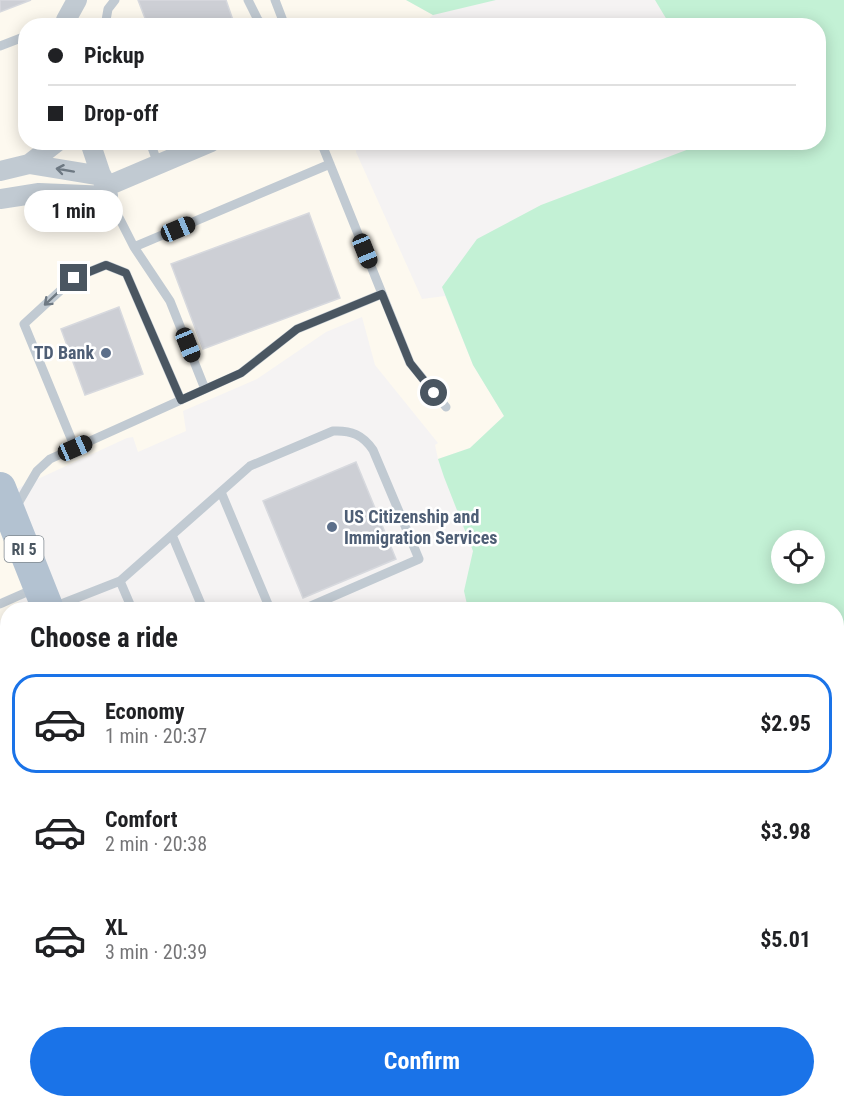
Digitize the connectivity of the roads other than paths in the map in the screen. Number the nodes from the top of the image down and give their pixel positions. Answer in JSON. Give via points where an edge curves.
{"nodes":[{"id":1,"x":77,"y":0,"type":"edge"},
{"id":2,"x":115,"y":0,"type":"edge"},
{"id":3,"x":248,"y":0,"type":"edge"},
{"id":4,"x":274,"y":0,"type":"edge"},
{"id":5,"x":66,"y":18,"type":"edge"},
{"id":6,"x":106,"y":18,"type":"edge"},
{"id":7,"x":257,"y":18,"type":"edge"},
{"id":8,"x":282,"y":18,"type":"edge"},
{"id":9,"x":18,"y":39,"type":"edge"},
{"id":10,"x":0,"y":46,"type":"edge"},
{"id":11,"x":47,"y":150,"type":"edge"},
{"id":12,"x":93,"y":150,"type":"edge"},
{"id":13,"x":153,"y":150,"type":"edge"},
{"id":14,"x":192,"y":150,"type":"edge"},
{"id":15,"x":324,"y":150,"type":"edge"},
{"id":16,"x":29,"y":164,"type":"junction"},
{"id":17,"x":158,"y":164,"type":"junction"},
{"id":18,"x":330,"y":164,"type":"junction"},
{"id":19,"x":0,"y":171,"type":"edge"},
{"id":20,"x":105,"y":186,"type":"junction"},
{"id":21,"x":0,"y":199,"type":"edge"},
{"id":22,"x":134,"y":247,"type":"junction"},
{"id":23,"x":382,"y":294,"type":"junction"},
{"id":24,"x":205,"y":389,"type":"junction"},
{"id":25,"x":181,"y":400,"type":"junction"},
{"id":26,"x":446,"y":407,"type":"dead end"},
{"id":27,"x":75,"y":448,"type":"junction"},
{"id":28,"x":220,"y":492,"type":"junction"},
{"id":29,"x":5,"y":502,"type":"edge"},
{"id":30,"x":172,"y":535,"type":"junction"},
{"id":31,"x":120,"y":581,"type":"junction"},
{"id":32,"x":45,"y":602,"type":"edge"},
{"id":33,"x":129,"y":602,"type":"edge"},
{"id":34,"x":200,"y":602,"type":"edge"},
{"id":35,"x":267,"y":602,"type":"edge"},
{"id":36,"x":320,"y":602,"type":"edge"}],
"edges":[{"from":1,"to":5,"type":"street"},
{"from":2,"to":6,"type":"lane"},
{"from":3,"to":7,"type":"lane"},
{"from":4,"to":8,"type":"lane"},
{"from":9,"to":10,"type":"lane"},
{"from":11,"to":16,"type":"street"},
{"from":12,"to":20,"type":"street"},
{"from":13,"to":17,"type":"lane"},
{"from":14,"to":17,"type":"street"},
{"from":15,"to":18,"type":"lane"},
{"from":16,"to":19,"type":"street"},
{"from":20,"to":16,"type":"street","one_way":true},
{"from":17,"to":20,"type":"street"},
{"from":18,"to":22,"type":"lane"},
{"from":18,"to":23,"type":"lane"},
{"from":20,"to":21,"type":"street"},
{"from":20,"to":22,"type":"lane"},
{"from":22,"to":24,"type":"lane","via":[[170,302]]},
{"from":23,"to":24,"type":"lane","via":[[297,329],[241,373]]},
{"from":23,"to":26,"type":"lane","via":[[410,363]]},
{"from":24,"to":25,"type":"lane"},
{"from":25,"to":27,"type":"lane"},
{"from":25,"to":27,"type":"lane","one_way":true,"via":[[126,273],[106,265],[74,278],[24,324]]},
{"from":27,"to":29,"type":"lane","via":[[50,459]]},
{"from":28,"to":30,"type":"lane"},
{"from":28,"to":35,"type":"lane"},
{"from":28,"to":36,"type":"lane","via":[[250,466],[333,431],[355,433],[366,440],[419,559]]},
{"from":29,"to":32,"type":"main road","number":"RI 5"},
{"from":30,"to":31,"type":"lane"},
{"from":30,"to":34,"type":"lane"},
{"from":31,"to":32,"type":"lane"},
{"from":31,"to":33,"type":"lane"}]}
